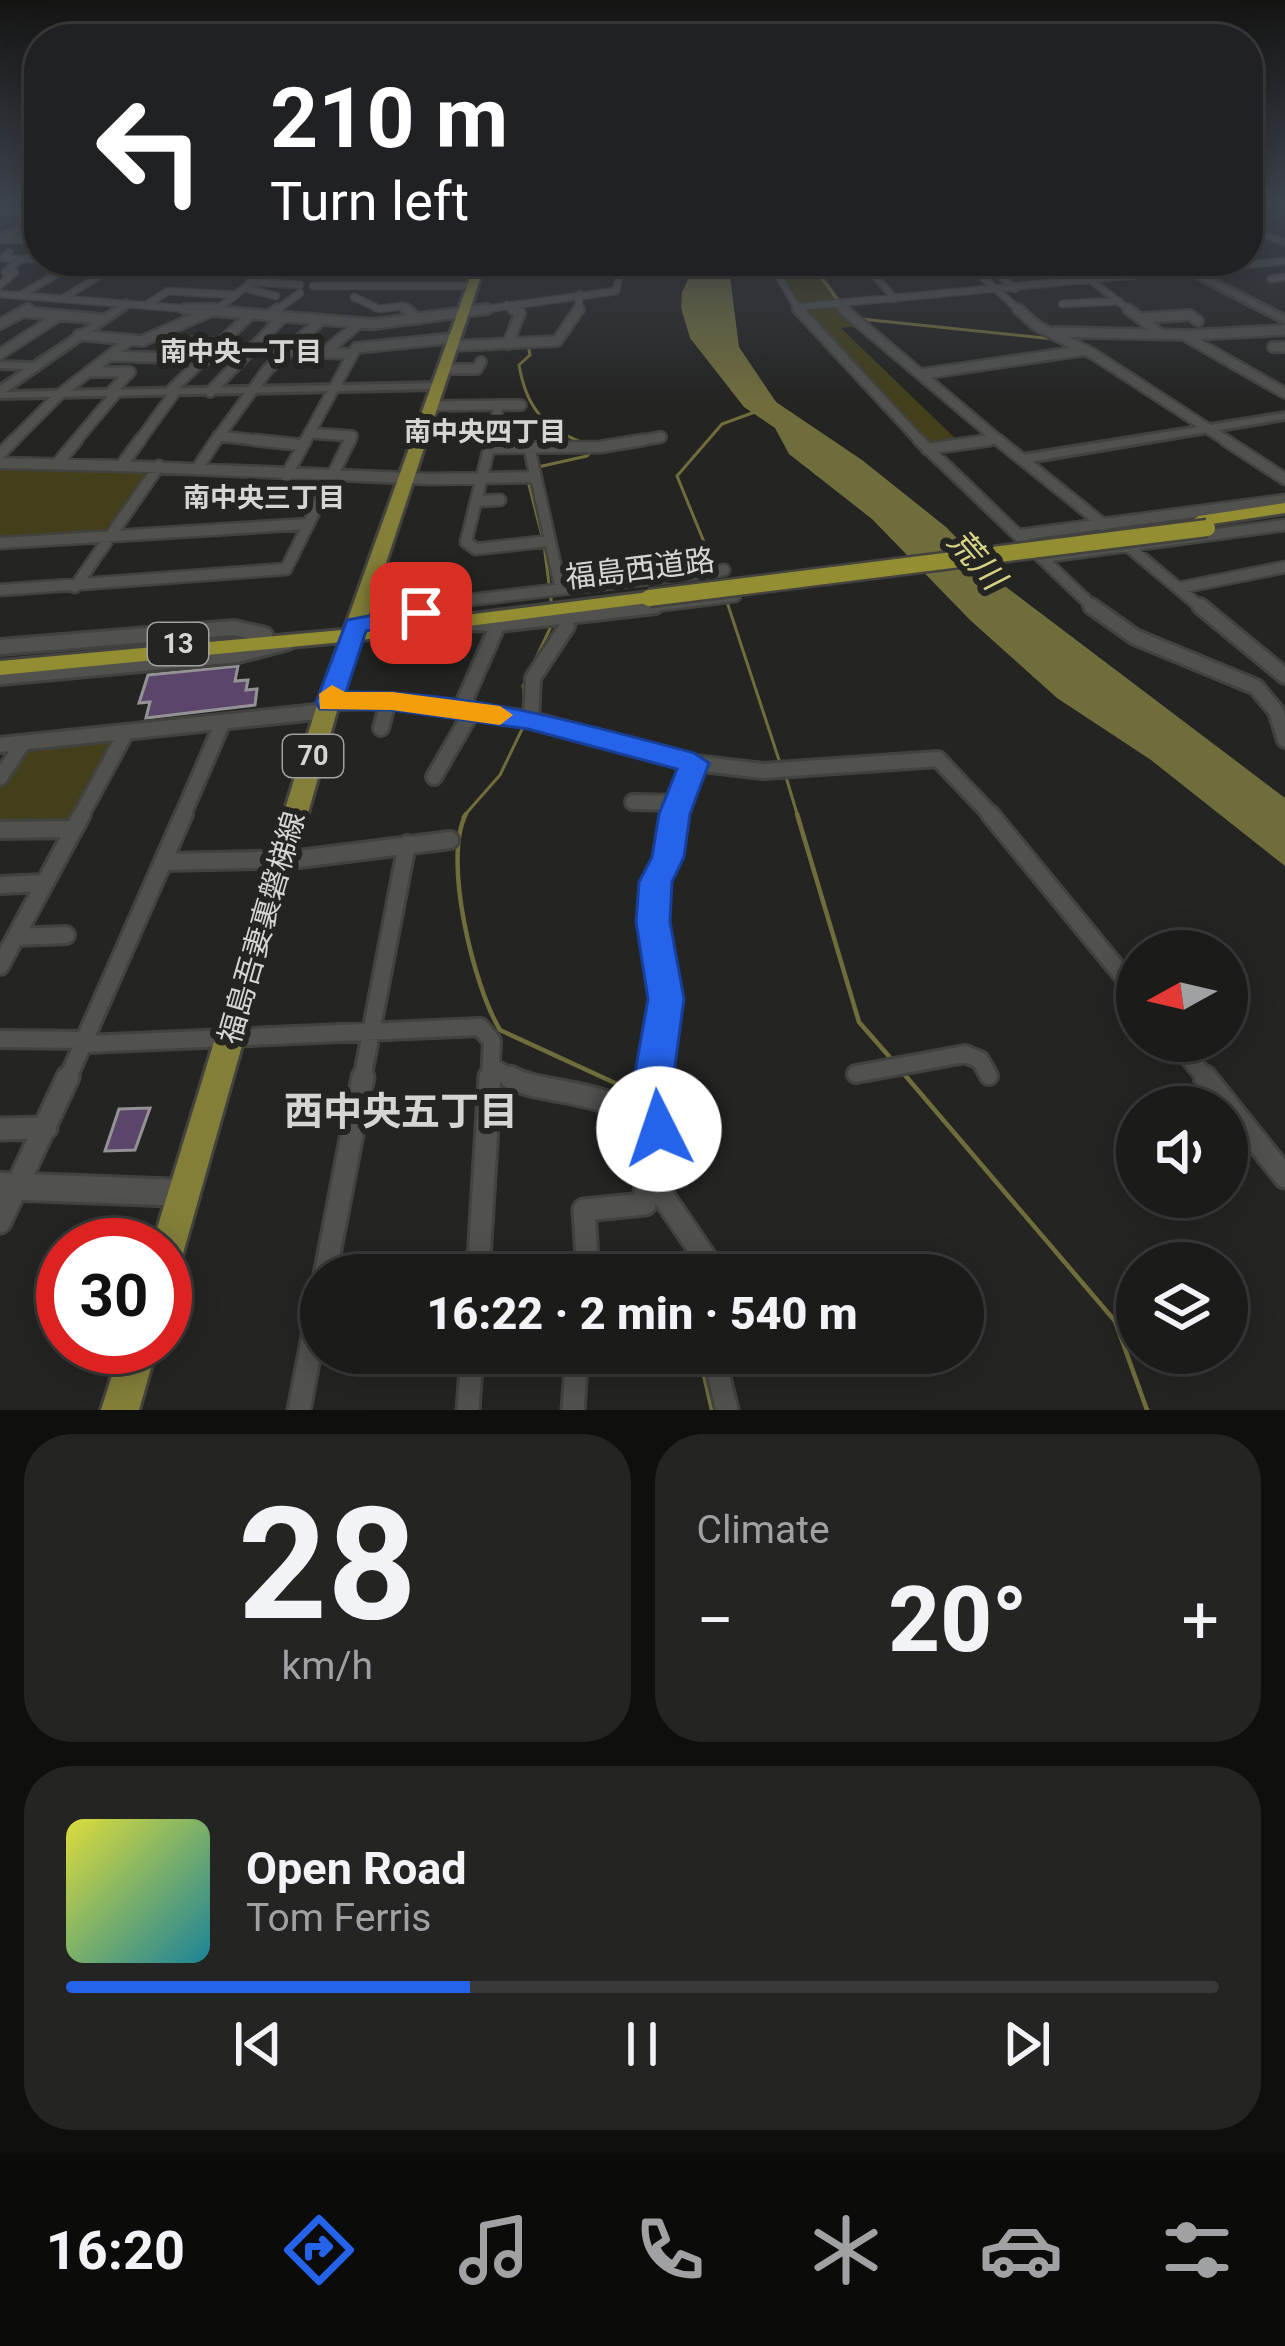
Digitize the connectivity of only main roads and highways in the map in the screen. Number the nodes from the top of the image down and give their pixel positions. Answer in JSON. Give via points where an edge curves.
{"nodes":[{"id":1,"x":476,"y":276,"type":"edge"},
{"id":2,"x":1195,"y":276,"type":"edge"},
{"id":3,"x":1282,"y":317,"type":"edge"},
{"id":4,"x":1285,"y":512,"type":"edge"},
{"id":5,"x":648,"y":594,"type":"junction"},
{"id":6,"x":354,"y":630,"type":"junction"},
{"id":7,"x":0,"y":658,"type":"edge"},
{"id":8,"x":0,"y":672,"type":"edge"},
{"id":9,"x":177,"y":1218,"type":"edge"},
{"id":10,"x":131,"y":1374,"type":"edge"},
{"id":11,"x":120,"y":1410,"type":"edge"}],
"edges":[{"from":1,"to":6,"type":"main road","name":"福島吾妻裏磐梯線","number":"70"},
{"from":2,"to":3,"type":"main road"},
{"from":4,"to":5,"type":"highway","name":"福島西道路","number":"13","bridge":true},
{"from":5,"to":6,"type":"highway","name":"福島西道路","number":"13"},
{"from":5,"to":6,"type":"highway","name":"福島西道路","number":"13"},
{"from":6,"to":7,"type":"highway","name":"福島西道路","number":"13"},
{"from":6,"to":8,"type":"highway","name":"福島西道路","number":"13"},
{"from":6,"to":9,"type":"main road","name":"福島吾妻裏磐梯線","number":"70"},
{"from":10,"to":11,"type":"main road"}]}
